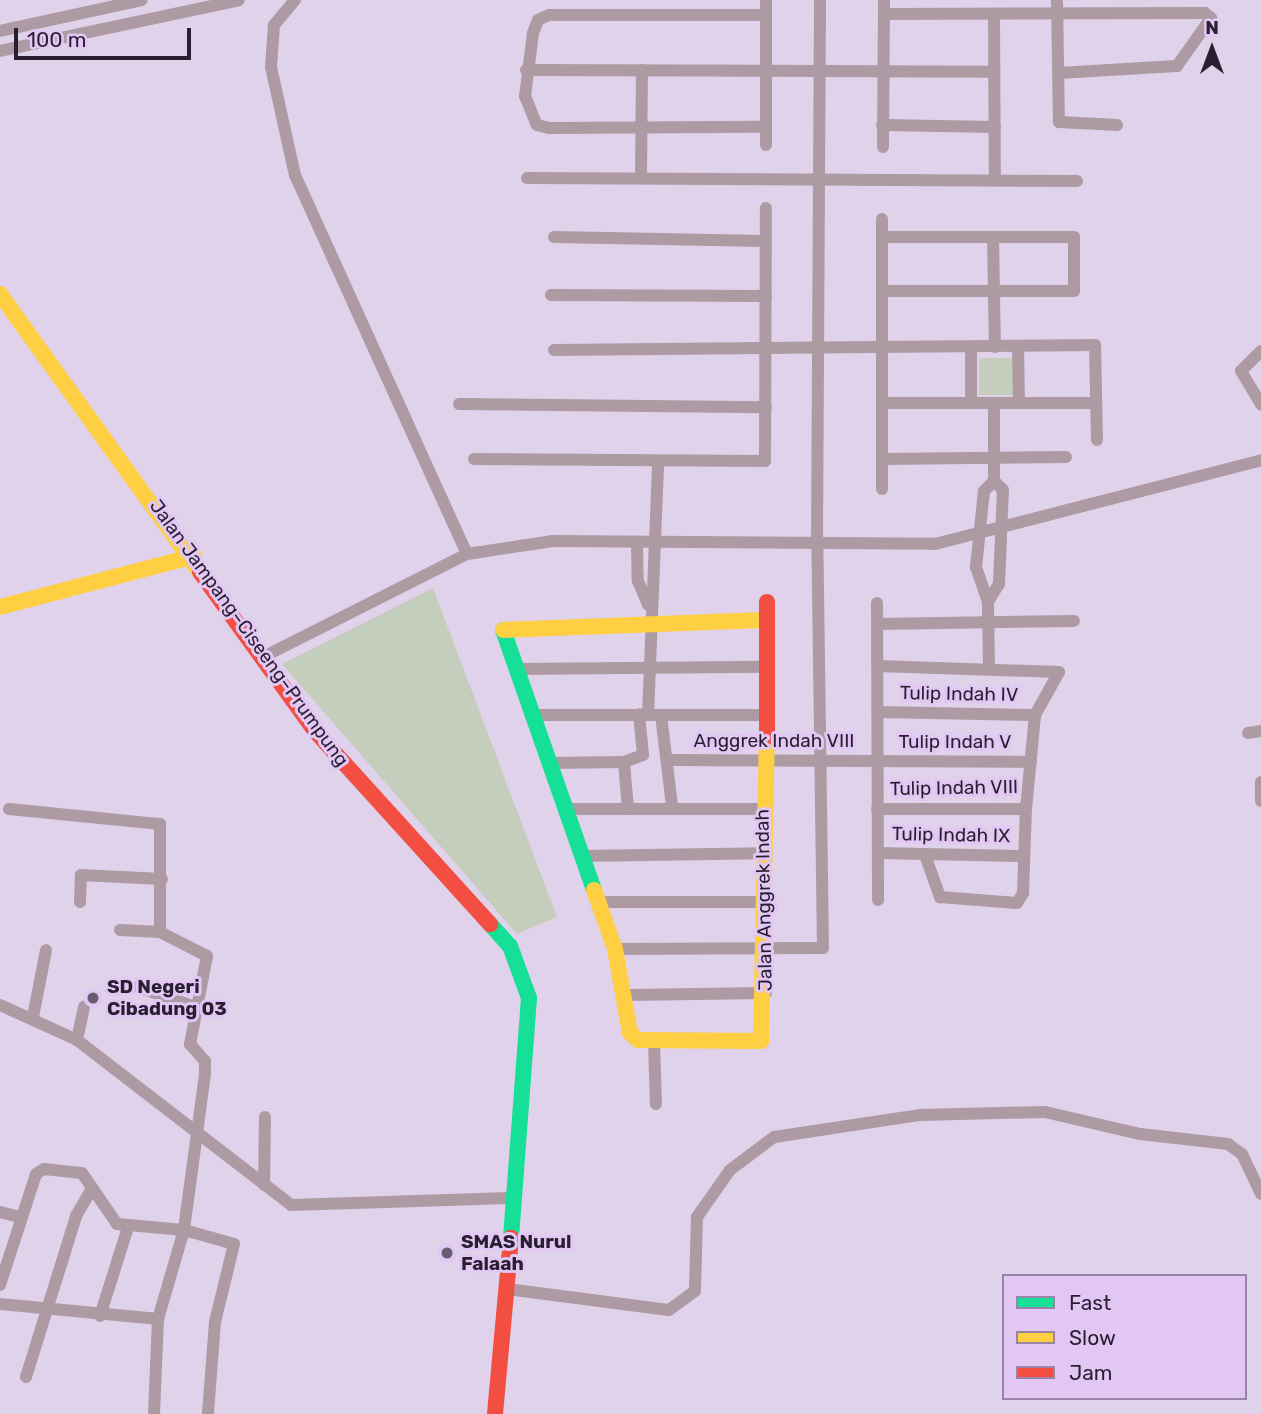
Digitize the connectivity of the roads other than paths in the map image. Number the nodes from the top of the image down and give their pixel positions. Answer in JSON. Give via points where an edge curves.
{"nodes":[{"id":1,"x":142,"y":0,"type":"edge"},
{"id":2,"x":239,"y":0,"type":"edge"},
{"id":3,"x":295,"y":0,"type":"edge"},
{"id":4,"x":766,"y":0,"type":"edge"},
{"id":5,"x":820,"y":0,"type":"edge"},
{"id":6,"x":884,"y":0,"type":"edge"},
{"id":7,"x":211,"y":3,"type":"edge"},
{"id":8,"x":1057,"y":6,"type":"edge"},
{"id":9,"x":644,"y":7,"type":"edge"},
{"id":10,"x":885,"y":14,"type":"junction"},
{"id":11,"x":766,"y":15,"type":"junction"},
{"id":12,"x":994,"y":16,"type":"junction"},
{"id":13,"x":0,"y":31,"type":"edge"},
{"id":14,"x":0,"y":51,"type":"edge"},
{"id":15,"x":526,"y":70,"type":"junction"},
{"id":16,"x":642,"y":70,"type":"junction"},
{"id":17,"x":767,"y":71,"type":"junction"},
{"id":18,"x":819,"y":71,"type":"junction"},
{"id":19,"x":883,"y":72,"type":"junction"},
{"id":20,"x":992,"y":72,"type":"junction"},
{"id":21,"x":1058,"y":73,"type":"junction"},
{"id":22,"x":641,"y":125,"type":"junction"},
{"id":23,"x":882,"y":125,"type":"junction"},
{"id":24,"x":1117,"y":125,"type":"dead end"},
{"id":25,"x":766,"y":127,"type":"junction"},
{"id":26,"x":995,"y":127,"type":"junction"},
{"id":27,"x":766,"y":145,"type":"dead end"},
{"id":28,"x":883,"y":147,"type":"dead end"},
{"id":29,"x":527,"y":178,"type":"dead end"},
{"id":30,"x":641,"y":178,"type":"junction"},
{"id":31,"x":817,"y":180,"type":"junction"},
{"id":32,"x":995,"y":180,"type":"junction"},
{"id":33,"x":1077,"y":181,"type":"dead end"},
{"id":34,"x":766,"y":208,"type":"dead end"},
{"id":35,"x":882,"y":219,"type":"dead end"},
{"id":36,"x":882,"y":236,"type":"junction"},
{"id":37,"x":554,"y":237,"type":"dead end"},
{"id":38,"x":993,"y":237,"type":"junction"},
{"id":39,"x":766,"y":241,"type":"junction"},
{"id":40,"x":882,"y":291,"type":"junction"},
{"id":41,"x":994,"y":291,"type":"junction"},
{"id":42,"x":0,"y":295,"type":"edge"},
{"id":43,"x":551,"y":295,"type":"dead end"},
{"id":44,"x":766,"y":296,"type":"junction"},
{"id":45,"x":1018,"y":346,"type":"junction"},
{"id":46,"x":971,"y":347,"type":"junction"},
{"id":47,"x":995,"y":347,"type":"junction"},
{"id":48,"x":882,"y":348,"type":"junction"},
{"id":49,"x":817,"y":349,"type":"junction"},
{"id":50,"x":554,"y":350,"type":"dead end"},
{"id":51,"x":766,"y":350,"type":"junction"},
{"id":52,"x":1261,"y":351,"type":"edge"},
{"id":53,"x":882,"y":403,"type":"junction"},
{"id":54,"x":971,"y":403,"type":"junction"},
{"id":55,"x":994,"y":403,"type":"junction"},
{"id":56,"x":1019,"y":403,"type":"junction"},
{"id":57,"x":1096,"y":403,"type":"junction"},
{"id":58,"x":459,"y":404,"type":"dead end"},
{"id":59,"x":1261,"y":404,"type":"edge"},
{"id":60,"x":765,"y":407,"type":"junction"},
{"id":61,"x":1097,"y":440,"type":"dead end"},
{"id":62,"x":994,"y":457,"type":"junction"},
{"id":63,"x":1066,"y":457,"type":"dead end"},
{"id":64,"x":474,"y":459,"type":"dead end"},
{"id":65,"x":882,"y":459,"type":"junction"},
{"id":66,"x":1261,"y":460,"type":"edge"},
{"id":67,"x":658,"y":461,"type":"junction"},
{"id":68,"x":994,"y":481,"type":"junction"},
{"id":69,"x":882,"y":489,"type":"dead end"},
{"id":70,"x":1000,"y":530,"type":"junction"},
{"id":71,"x":980,"y":535,"type":"junction"},
{"id":72,"x":817,"y":541,"type":"junction"},
{"id":73,"x":637,"y":542,"type":"junction"},
{"id":74,"x":657,"y":542,"type":"junction"},
{"id":75,"x":194,"y":556,"type":"junction"},
{"id":76,"x":462,"y":556,"type":"junction"},
{"id":77,"x":767,"y":602,"type":"dead end"},
{"id":78,"x":988,"y":602,"type":"junction"},
{"id":79,"x":877,"y":603,"type":"dead end"},
{"id":80,"x":0,"y":607,"type":"edge"},
{"id":81,"x":648,"y":612,"type":"junction"},
{"id":82,"x":763,"y":620,"type":"junction"},
{"id":83,"x":1074,"y":621,"type":"dead end"},
{"id":84,"x":988,"y":623,"type":"junction"},
{"id":85,"x":878,"y":624,"type":"junction"},
{"id":86,"x":263,"y":657,"type":"junction"},
{"id":87,"x":647,"y":666,"type":"junction"},
{"id":88,"x":878,"y":666,"type":"junction"},
{"id":89,"x":765,"y":667,"type":"junction"},
{"id":90,"x":989,"y":668,"type":"junction"},
{"id":91,"x":515,"y":669,"type":"junction"},
{"id":92,"x":877,"y":712,"type":"junction"},
{"id":93,"x":1037,"y":713,"type":"junction"},
{"id":94,"x":650,"y":714,"type":"junction"},
{"id":95,"x":531,"y":715,"type":"junction"},
{"id":96,"x":764,"y":715,"type":"junction"},
{"id":97,"x":668,"y":760,"type":"junction"},
{"id":98,"x":879,"y":760,"type":"junction"},
{"id":99,"x":820,"y":761,"type":"junction"},
{"id":100,"x":624,"y":762,"type":"junction"},
{"id":101,"x":763,"y":762,"type":"junction"},
{"id":102,"x":1031,"y":762,"type":"junction"},
{"id":103,"x":550,"y":763,"type":"junction"},
{"id":104,"x":1261,"y":782,"type":"edge"},
{"id":105,"x":1261,"y":800,"type":"edge"},
{"id":106,"x":672,"y":806,"type":"junction"},
{"id":107,"x":9,"y":808,"type":"dead end"},
{"id":108,"x":877,"y":808,"type":"junction"},
{"id":109,"x":565,"y":809,"type":"junction"},
{"id":110,"x":628,"y":809,"type":"junction"},
{"id":111,"x":763,"y":809,"type":"junction"},
{"id":112,"x":1026,"y":809,"type":"junction"},
{"id":113,"x":764,"y":853,"type":"junction"},
{"id":114,"x":877,"y":853,"type":"junction"},
{"id":115,"x":925,"y":855,"type":"junction"},
{"id":116,"x":581,"y":856,"type":"junction"},
{"id":117,"x":1024,"y":856,"type":"junction"},
{"id":118,"x":162,"y":879,"type":"junction"},
{"id":119,"x":878,"y":900,"type":"dead end"},
{"id":120,"x":80,"y":902,"type":"dead end"},
{"id":121,"x":598,"y":902,"type":"junction"},
{"id":122,"x":766,"y":902,"type":"junction"},
{"id":123,"x":120,"y":930,"type":"dead end"},
{"id":124,"x":159,"y":932,"type":"junction"},
{"id":125,"x":764,"y":948,"type":"junction"},
{"id":126,"x":615,"y":949,"type":"junction"},
{"id":127,"x":46,"y":950,"type":"dead end"},
{"id":128,"x":138,"y":987,"type":"dead end"},
{"id":129,"x":765,"y":993,"type":"junction"},
{"id":130,"x":627,"y":995,"type":"junction"},
{"id":131,"x":0,"y":1005,"type":"edge"},
{"id":132,"x":84,"y":1007,"type":"dead end"},
{"id":133,"x":198,"y":1008,"type":"junction"},
{"id":134,"x":33,"y":1017,"type":"junction"},
{"id":135,"x":77,"y":1040,"type":"junction"},
{"id":136,"x":654,"y":1042,"type":"junction"},
{"id":137,"x":656,"y":1104,"type":"dead end"},
{"id":138,"x":265,"y":1117,"type":"dead end"},
{"id":139,"x":195,"y":1127,"type":"junction"},
{"id":140,"x":264,"y":1185,"type":"junction"},
{"id":141,"x":90,"y":1190,"type":"junction"},
{"id":142,"x":1261,"y":1194,"type":"edge"},
{"id":143,"x":514,"y":1198,"type":"junction"},
{"id":144,"x":0,"y":1212,"type":"edge"},
{"id":145,"x":20,"y":1217,"type":"junction"},
{"id":146,"x":128,"y":1227,"type":"junction"},
{"id":147,"x":184,"y":1230,"type":"junction"},
{"id":148,"x":3,"y":1267,"type":"edge"},
{"id":149,"x":0,"y":1284,"type":"edge"},
{"id":150,"x":507,"y":1289,"type":"junction"},
{"id":151,"x":0,"y":1304,"type":"edge"},
{"id":152,"x":48,"y":1312,"type":"junction"},
{"id":153,"x":100,"y":1316,"type":"junction"},
{"id":154,"x":158,"y":1319,"type":"junction"},
{"id":155,"x":26,"y":1377,"type":"dead end"},
{"id":156,"x":154,"y":1414,"type":"edge"},
{"id":157,"x":208,"y":1414,"type":"edge"},
{"id":158,"x":495,"y":1414,"type":"edge"}],
"edges":[{"from":1,"to":13,"type":"street"},
{"from":2,"to":7,"type":"street"},
{"from":3,"to":76,"type":"street","via":[[274,25],[271,67],[295,175]]},
{"from":4,"to":11,"type":"street"},
{"from":5,"to":18,"type":"street"},
{"from":6,"to":10,"type":"street"},
{"from":7,"to":14,"type":"street"},
{"from":8,"to":12,"type":"street"},
{"from":8,"to":21,"type":"street"},
{"from":8,"to":21,"type":"street","via":[[1205,13],[1211,18],[1177,66]]},
{"from":9,"to":11,"type":"street"},
{"from":9,"to":15,"type":"street","via":[[538,20]]},
{"from":10,"to":12,"type":"street"},
{"from":10,"to":19,"type":"street"},
{"from":11,"to":17,"type":"street"},
{"from":12,"to":20,"type":"street"},
{"from":15,"to":16,"type":"street"},
{"from":15,"to":22,"type":"street","via":[[525,96],[537,125]]},
{"from":16,"to":17,"type":"street"},
{"from":16,"to":22,"type":"street"},
{"from":17,"to":18,"type":"street"},
{"from":17,"to":25,"type":"street"},
{"from":18,"to":19,"type":"street"},
{"from":18,"to":31,"type":"street"},
{"from":19,"to":20,"type":"street"},
{"from":19,"to":23,"type":"street"},
{"from":20,"to":26,"type":"street"},
{"from":21,"to":24,"type":"street","via":[[1062,126]]},
{"from":22,"to":25,"type":"street"},
{"from":22,"to":30,"type":"street"},
{"from":23,"to":26,"type":"street"},
{"from":23,"to":28,"type":"street"},
{"from":25,"to":27,"type":"street"},
{"from":26,"to":32,"type":"street"},
{"from":29,"to":30,"type":"street"},
{"from":30,"to":31,"type":"street"},
{"from":31,"to":32,"type":"street"},
{"from":31,"to":49,"type":"street"},
{"from":32,"to":33,"type":"street"},
{"from":34,"to":39,"type":"street"},
{"from":35,"to":36,"type":"street"},
{"from":36,"to":38,"type":"street"},
{"from":36,"to":40,"type":"street"},
{"from":37,"to":39,"type":"street"},
{"from":38,"to":41,"type":"street"},
{"from":38,"to":41,"type":"street","via":[[1074,237],[1074,291]]},
{"from":39,"to":44,"type":"street"},
{"from":40,"to":41,"type":"street"},
{"from":40,"to":48,"type":"street"},
{"from":41,"to":47,"type":"street"},
{"from":42,"to":75,"type":"street","name":"Jalan Jampang–Ciseeng–Prumpung"},
{"from":43,"to":44,"type":"street"},
{"from":44,"to":51,"type":"street"},
{"from":45,"to":47,"type":"street"},
{"from":45,"to":56,"type":"street"},
{"from":45,"to":57,"type":"street","via":[[1095,345]]},
{"from":46,"to":47,"type":"street"},
{"from":46,"to":48,"type":"street"},
{"from":46,"to":54,"type":"street"},
{"from":48,"to":49,"type":"street"},
{"from":48,"to":53,"type":"street"},
{"from":49,"to":51,"type":"street"},
{"from":49,"to":72,"type":"street"},
{"from":50,"to":51,"type":"street"},
{"from":51,"to":60,"type":"street"},
{"from":52,"to":59,"type":"street","via":[[1241,371]]},
{"from":53,"to":54,"type":"street"},
{"from":53,"to":65,"type":"street"},
{"from":54,"to":55,"type":"street"},
{"from":55,"to":56,"type":"street"},
{"from":55,"to":62,"type":"street"},
{"from":56,"to":57,"type":"street"},
{"from":57,"to":61,"type":"street"},
{"from":58,"to":60,"type":"street"},
{"from":60,"to":67,"type":"street","via":[[765,461]]},
{"from":62,"to":63,"type":"street"},
{"from":62,"to":65,"type":"street"},
{"from":62,"to":68,"type":"street"},
{"from":64,"to":67,"type":"street"},
{"from":65,"to":69,"type":"street"},
{"from":66,"to":70,"type":"street"},
{"from":67,"to":74,"type":"street"},
{"from":68,"to":70,"type":"street","via":[[1003,490]]},
{"from":68,"to":71,"type":"street","via":[[984,491]]},
{"from":70,"to":71,"type":"street"},
{"from":70,"to":78,"type":"street","via":[[999,584]]},
{"from":71,"to":72,"type":"street","via":[[888,547]]},
{"from":71,"to":78,"type":"street","via":[[976,581]]},
{"from":72,"to":74,"type":"street"},
{"from":72,"to":99,"type":"street"},
{"from":73,"to":74,"type":"street"},
{"from":73,"to":76,"type":"street","via":[[553,541]]},
{"from":73,"to":81,"type":"street","via":[[638,581]]},
{"from":74,"to":81,"type":"street","via":[[656,587]]},
{"from":75,"to":80,"type":"street"},
{"from":75,"to":86,"type":"street","name":"Jalan Jampang–Ciseeng–Prumpung"},
{"from":76,"to":86,"type":"street"},
{"from":77,"to":82,"type":"street","name":"Jalan Anggrek Indah"},
{"from":78,"to":84,"type":"street"},
{"from":79,"to":85,"type":"street"},
{"from":81,"to":82,"type":"street"},
{"from":81,"to":87,"type":"street"},
{"from":81,"to":91,"type":"street","via":[[506,622],[502,632]]},
{"from":82,"to":89,"type":"street","name":"Jalan Anggrek Indah"},
{"from":83,"to":84,"type":"street"},
{"from":84,"to":85,"type":"street"},
{"from":84,"to":90,"type":"street"},
{"from":85,"to":88,"type":"street"},
{"from":86,"to":143,"type":"street","name":"Jalan Jampang–Ciseeng–Prumpung","via":[[383,810],[510,946],[529,998],[530,1023]]},
{"from":87,"to":89,"type":"street"},
{"from":87,"to":91,"type":"street"},
{"from":87,"to":94,"type":"street"},
{"from":88,"to":90,"type":"street"},
{"from":88,"to":92,"type":"street"},
{"from":89,"to":96,"type":"street","name":"Jalan Anggrek Indah"},
{"from":90,"to":93,"type":"street","via":[[1058,669]]},
{"from":91,"to":95,"type":"street"},
{"from":92,"to":93,"type":"street","name":"Tulip Indah IV"},
{"from":92,"to":98,"type":"street"},
{"from":93,"to":102,"type":"street","name":"Tulip Indah VIII"},
{"from":94,"to":95,"type":"street"},
{"from":94,"to":96,"type":"street"},
{"from":94,"to":97,"type":"street"},
{"from":94,"to":100,"type":"street","via":[[643,755]]},
{"from":95,"to":103,"type":"street"},
{"from":96,"to":101,"type":"street","name":"Jalan Anggrek Indah"},
{"from":97,"to":101,"type":"street","name":"Anggrek Indah VIII"},
{"from":97,"to":106,"type":"street"},
{"from":98,"to":99,"type":"street","name":"Anggrek Indah VIII"},
{"from":98,"to":102,"type":"street","name":"Tulip Indah V"},
{"from":98,"to":108,"type":"street"},
{"from":99,"to":101,"type":"street","name":"Anggrek Indah VIII"},
{"from":99,"to":125,"type":"street","via":[[823,948]]},
{"from":100,"to":103,"type":"street"},
{"from":100,"to":110,"type":"street"},
{"from":101,"to":111,"type":"street","name":"Jalan Anggrek Indah"},
{"from":102,"to":112,"type":"street","name":"Tulip Indah VIII"},
{"from":103,"to":109,"type":"street"},
{"from":104,"to":105,"type":"street"},
{"from":106,"to":110,"type":"street"},
{"from":106,"to":111,"type":"street"},
{"from":107,"to":118,"type":"street","via":[[160,824]]},
{"from":108,"to":112,"type":"street","name":"Tulip Indah VIII"},
{"from":108,"to":114,"type":"street"},
{"from":109,"to":110,"type":"street"},
{"from":109,"to":116,"type":"street"},
{"from":111,"to":113,"type":"street","name":"Jalan Anggrek Indah"},
{"from":112,"to":117,"type":"street"},
{"from":113,"to":116,"type":"street"},
{"from":113,"to":122,"type":"street","name":"Jalan Anggrek Indah"},
{"from":114,"to":115,"type":"street","name":"Tulip Indah IX"},
{"from":114,"to":119,"type":"street"},
{"from":115,"to":117,"type":"street","name":"Tulip Indah IX"},
{"from":115,"to":117,"type":"street","via":[[940,897],[992,903],[1021,900]]},
{"from":116,"to":121,"type":"street"},
{"from":118,"to":120,"type":"street","via":[[82,874]]},
{"from":118,"to":124,"type":"street"},
{"from":121,"to":122,"type":"street"},
{"from":121,"to":126,"type":"street"},
{"from":122,"to":125,"type":"street","name":"Jalan Anggrek Indah"},
{"from":123,"to":124,"type":"street"},
{"from":124,"to":133,"type":"street","via":[[207,956]]},
{"from":125,"to":126,"type":"street"},
{"from":125,"to":129,"type":"street","name":"Jalan Anggrek Indah"},
{"from":126,"to":130,"type":"street"},
{"from":127,"to":134,"type":"street"},
{"from":128,"to":133,"type":"street"},
{"from":129,"to":130,"type":"street"},
{"from":129,"to":136,"type":"street","name":"Jalan Anggrek Indah","via":[[764,1038]]},
{"from":130,"to":136,"type":"street","via":[[632,1036]]},
{"from":131,"to":134,"type":"street"},
{"from":132,"to":135,"type":"street"},
{"from":133,"to":139,"type":"street","via":[[190,1044],[205,1061],[205,1074]]},
{"from":134,"to":135,"type":"street"},
{"from":135,"to":139,"type":"street"},
{"from":136,"to":137,"type":"street"},
{"from":138,"to":140,"type":"street"},
{"from":139,"to":140,"type":"street"},
{"from":139,"to":147,"type":"street"},
{"from":140,"to":143,"type":"street","via":[[290,1205]]},
{"from":141,"to":145,"type":"street","via":[[77,1170],[38,1171]]},
{"from":141,"to":146,"type":"street","via":[[111,1220]]},
{"from":141,"to":152,"type":"street","via":[[76,1216]]},
{"from":142,"to":150,"type":"street","via":[[1235,1147],[1045,1112],[920,1115],[774,1137],[730,1170],[696,1217],[695,1291],[669,1310],[650,1312]]},
{"from":143,"to":150,"type":"street","name":"Jalan Jampang–Ciseeng–Prumpung"},
{"from":144,"to":145,"type":"street"},
{"from":145,"to":148,"type":"street"},
{"from":146,"to":147,"type":"street"},
{"from":146,"to":153,"type":"street"},
{"from":147,"to":154,"type":"street"},
{"from":147,"to":157,"type":"street","via":[[237,1249],[215,1322]]},
{"from":148,"to":149,"type":"street"},
{"from":150,"to":158,"type":"street","name":"Jalan Jampang–Ciseeng–Prumpung"},
{"from":151,"to":152,"type":"street"},
{"from":152,"to":153,"type":"street"},
{"from":152,"to":155,"type":"street"},
{"from":153,"to":154,"type":"street"},
{"from":154,"to":156,"type":"street"}]}
